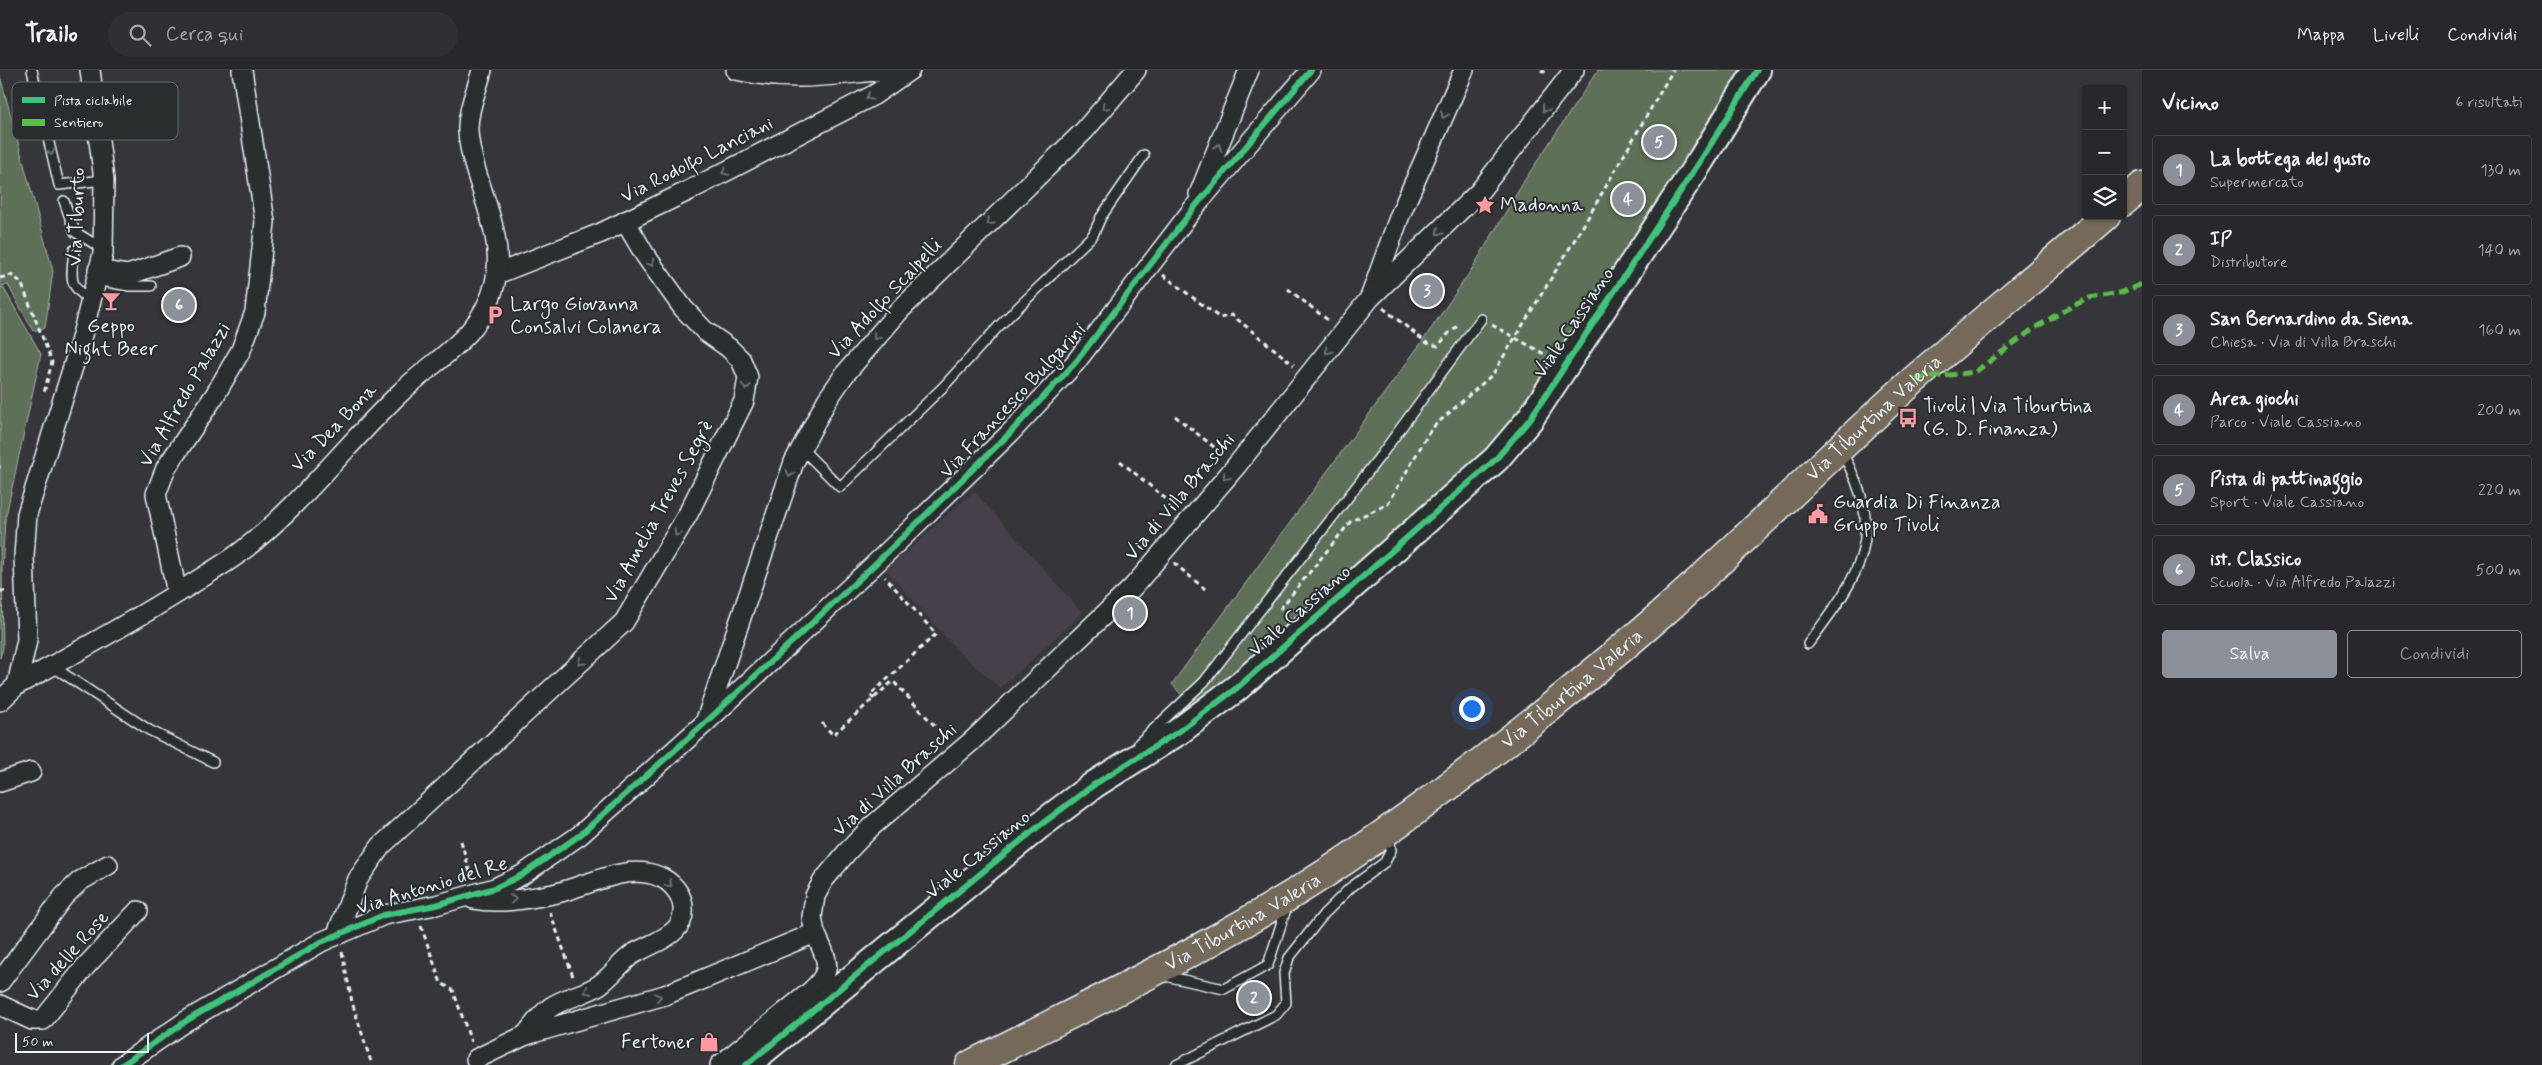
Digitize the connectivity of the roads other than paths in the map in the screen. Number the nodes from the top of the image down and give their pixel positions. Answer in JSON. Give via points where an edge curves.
{"nodes":[{"id":1,"x":242,"y":70,"type":"edge"},
{"id":2,"x":482,"y":70,"type":"edge"},
{"id":3,"x":736,"y":70,"type":"edge"},
{"id":4,"x":886,"y":70,"type":"edge"},
{"id":5,"x":910,"y":70,"type":"edge"},
{"id":6,"x":1136,"y":70,"type":"edge"},
{"id":7,"x":1249,"y":70,"type":"edge"},
{"id":8,"x":1311,"y":70,"type":"edge"},
{"id":9,"x":1464,"y":70,"type":"edge"},
{"id":10,"x":1574,"y":70,"type":"edge"},
{"id":11,"x":1757,"y":70,"type":"edge"},
{"id":12,"x":48,"y":140,"type":"edge"},
{"id":13,"x":99,"y":140,"type":"edge"},
{"id":14,"x":1144,"y":155,"type":"dead end"},
{"id":15,"x":104,"y":180,"type":"junction"},
{"id":16,"x":2142,"y":186,"type":"edge"},
{"id":17,"x":2127,"y":199,"type":"edge"},
{"id":18,"x":64,"y":201,"type":"dead end"},
{"id":19,"x":1193,"y":209,"type":"junction"},
{"id":20,"x":2101,"y":220,"type":"edge"},
{"id":21,"x":625,"y":221,"type":"junction"},
{"id":22,"x":103,"y":249,"type":"junction"},
{"id":23,"x":74,"y":250,"type":"dead end"},
{"id":24,"x":180,"y":257,"type":"dead end"},
{"id":25,"x":497,"y":274,"type":"junction"},
{"id":26,"x":97,"y":275,"type":"junction"},
{"id":27,"x":151,"y":286,"type":"dead end"},
{"id":28,"x":1370,"y":298,"type":"junction"},
{"id":29,"x":91,"y":300,"type":"junction"},
{"id":30,"x":1482,"y":319,"type":"road end"},
{"id":31,"x":801,"y":448,"type":"junction"},
{"id":32,"x":1840,"y":448,"type":"junction"},
{"id":33,"x":177,"y":593,"type":"junction"},
{"id":34,"x":1808,"y":644,"type":"dead end"},
{"id":35,"x":52,"y":666,"type":"junction"},
{"id":36,"x":17,"y":685,"type":"junction"},
{"id":37,"x":0,"y":701,"type":"edge"},
{"id":38,"x":705,"y":723,"type":"junction"},
{"id":39,"x":213,"y":762,"type":"dead end"},
{"id":40,"x":31,"y":772,"type":"dead end"},
{"id":41,"x":0,"y":782,"type":"edge"},
{"id":42,"x":1095,"y":784,"type":"junction"},
{"id":43,"x":1388,"y":829,"type":"junction"},
{"id":44,"x":108,"y":865,"type":"dead end"},
{"id":45,"x":1291,"y":894,"type":"junction"},
{"id":46,"x":470,"y":895,"type":"junction"},
{"id":47,"x":138,"y":912,"type":"dead end"},
{"id":48,"x":815,"y":933,"type":"junction"},
{"id":49,"x":337,"y":934,"type":"junction"},
{"id":50,"x":1151,"y":973,"type":"junction"},
{"id":51,"x":0,"y":982,"type":"edge"},
{"id":52,"x":0,"y":1005,"type":"edge"},
{"id":53,"x":526,"y":1035,"type":"junction"},
{"id":54,"x":476,"y":1059,"type":"road end"},
{"id":55,"x":122,"y":1065,"type":"edge"},
{"id":56,"x":720,"y":1065,"type":"edge"},
{"id":57,"x":746,"y":1065,"type":"edge"},
{"id":58,"x":970,"y":1065,"type":"edge"},
{"id":59,"x":1176,"y":1065,"type":"edge"}],
"edges":[{"from":1,"to":33,"type":"street","name":"Via Alfredo Palazzi","via":[[265,222],[255,312],[241,350],[166,468],[156,494]]},
{"from":2,"to":25,"type":"street","name":"Via Dea Bona","via":[[470,110],[468,134],[495,242]]},
{"from":3,"to":4,"type":"street","via":[[799,79]]},
{"from":5,"to":21,"type":"street","name":"Via Rodolfo Lanciani","one_way":true,"via":[[874,95]]},
{"from":6,"to":31,"type":"street","name":"Via Adolfo Scalpelli","one_way":true,"via":[[1084,130],[886,325],[836,386]]},
{"from":19,"to":7,"type":"street","one_way":true},
{"from":8,"to":19,"type":"street","name":"Via Francesco Bulgarini"},
{"from":9,"to":28,"type":"street","one_way":true,"via":[[1400,216]]},
{"from":10,"to":28,"type":"street","name":"Via di Villa Braschi","one_way":true,"via":[[1479,192]]},
{"from":11,"to":42,"type":"street","name":"Viale Cassiano","via":[[1565,366],[1517,436],[1496,459],[1238,687],[1178,732]]},
{"from":12,"to":15,"type":"lane","one_way":true,"via":[[59,185]]},
{"from":13,"to":15,"type":"street","name":"Via Tiburto"},
{"from":14,"to":31,"type":"lane","via":[[1100,216],[1093,235],[840,487]]},
{"from":15,"to":22,"type":"street","name":"Via Tiburto"},
{"from":16,"to":17,"type":"main road"},
{"from":18,"to":22,"type":"lane","via":[[75,232]]},
{"from":19,"to":38,"type":"street","name":"Via Francesco Bulgarini","via":[[1076,363],[1010,433]]},
{"from":20,"to":32,"type":"main road","name":"Via Tiburtina Valeria","via":[[1916,378]]},
{"from":21,"to":25,"type":"street","name":"Via Rodolfo Lanciani"},
{"from":21,"to":49,"type":"street","name":"Via Amelia Treves Segrè","one_way":true,"via":[[683,308],[741,360],[748,377],[744,401],[688,514],[624,622],[381,846],[358,879]]},
{"from":22,"to":26,"type":"street","name":"Via Tiburto"},
{"from":23,"to":29,"type":"lane","via":[[72,283],[78,292]]},
{"from":24,"to":26,"type":"street","via":[[128,275]]},
{"from":25,"to":33,"type":"street","name":"Via Dea Bona","via":[[487,307],[465,339],[402,391],[251,544]]},
{"from":26,"to":27,"type":"lane","via":[[129,286]]},
{"from":26,"to":29,"type":"street","name":"Via Tiburto"},
{"from":28,"to":48,"type":"street","name":"Via di Villa Braschi","one_way":true,"via":[[1192,519],[1133,587],[972,741],[871,827],[847,852],[818,891],[812,912]]},
{"from":29,"to":36,"type":"street","name":"Via Tiburto","via":[[27,514],[24,556],[27,640]]},
{"from":30,"to":42,"type":"lane","via":[[1381,455],[1204,682]]},
{"from":31,"to":38,"type":"street","name":"Via Adolfo Scalpelli","one_way":true},
{"from":32,"to":34,"type":"lane","via":[[1862,497],[1866,520],[1863,552],[1848,590]]},
{"from":32,"to":43,"type":"main road","name":"Via Tiburtina Valeria","via":[[1632,639]]},
{"from":33,"to":35,"type":"street","name":"Via Dea Bona"},
{"from":35,"to":36,"type":"street","name":"Via Dea Bona"},
{"from":35,"to":39,"type":"lane","via":[[149,730]]},
{"from":36,"to":37,"type":"street","name":"Via Dea Bona"},
{"from":38,"to":46,"type":"street","name":"Via Antonio del Re","via":[[566,846],[516,878]]},
{"from":40,"to":41,"type":"street"},
{"from":42,"to":57,"type":"street","name":"Viale Cassiano","via":[[1031,832]]},
{"from":43,"to":45,"type":"main road","name":"Via Tiburtina Valeria"},
{"from":43,"to":59,"type":"lane","via":[[1391,846],[1387,859],[1324,914],[1287,962],[1283,1008]]},
{"from":44,"to":51,"type":"street","name":"Via delle Rose","via":[[80,881],[64,896]]},
{"from":45,"to":50,"type":"main road","name":"Via Tiburtina Valeria"},
{"from":45,"to":50,"type":"lane","via":[[1268,965],[1224,989]]},
{"from":46,"to":49,"type":"street","name":"Via Antonio del Re","via":[[367,921]]},
{"from":46,"to":53,"type":"street","one_way":true,"via":[[480,900],[506,900],[544,895],[622,874],[638,873],[666,880],[682,900],[683,917],[672,935],[630,957],[601,984],[545,1011]]},
{"from":47,"to":52,"type":"street","name":"Via delle Rose","via":[[85,967],[43,1020],[32,1020]]},
{"from":53,"to":48,"type":"street","one_way":true,"via":[[665,995]]},
{"from":48,"to":56,"type":"street","via":[[827,959],[823,978]]},
{"from":49,"to":55,"type":"street","name":"Via Antonio del Re","via":[[304,950],[186,1021]]},
{"from":50,"to":58,"type":"main road","name":"Via Tiburtina Valeria"},
{"from":53,"to":54,"type":"street"}]}
